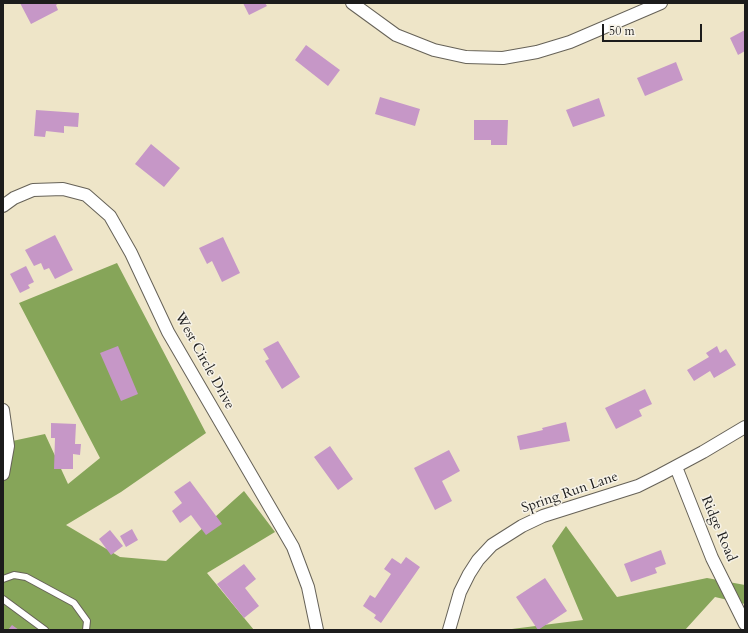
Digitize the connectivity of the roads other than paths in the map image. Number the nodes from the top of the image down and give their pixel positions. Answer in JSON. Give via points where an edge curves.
{"nodes":[{"id":1,"x":352,"y":3,"type":"edge"},
{"id":2,"x":661,"y":3,"type":"edge"},
{"id":3,"x":3,"y":206,"type":"edge"},
{"id":4,"x":3,"y":410,"type":"edge"},
{"id":5,"x":745,"y":427,"type":"edge"},
{"id":6,"x":676,"y":467,"type":"junction"},
{"id":7,"x":3,"y":474,"type":"edge"},
{"id":8,"x":3,"y":579,"type":"edge"},
{"id":9,"x":3,"y":599,"type":"edge"},
{"id":10,"x":745,"y":624,"type":"edge"},
{"id":11,"x":45,"y":630,"type":"edge"},
{"id":12,"x":86,"y":630,"type":"edge"},
{"id":13,"x":317,"y":630,"type":"edge"},
{"id":14,"x":449,"y":630,"type":"edge"}],
"edges":[{"from":1,"to":2,"type":"street","via":[[396,35],[434,50],[466,57],[503,58],[537,52],[570,42]]},
{"from":3,"to":13,"type":"street","name":"West Circle Drive","via":[[33,190],[63,189],[86,196],[110,216],[131,253],[168,332],[293,547],[308,587]]},
{"from":4,"to":7,"type":"street","via":[[8,446]]},
{"from":5,"to":6,"type":"street","name":"Spring Run Lane"},
{"from":6,"to":10,"type":"street","name":"Ridge Road","via":[[712,558]]},
{"from":6,"to":14,"type":"street","name":"Spring Run Lane","via":[[638,486],[543,516],[492,545],[469,574],[460,592]]},
{"from":8,"to":12,"type":"lane","via":[[14,575],[26,577],[74,603],[87,621]]},
{"from":9,"to":11,"type":"lane"}]}
